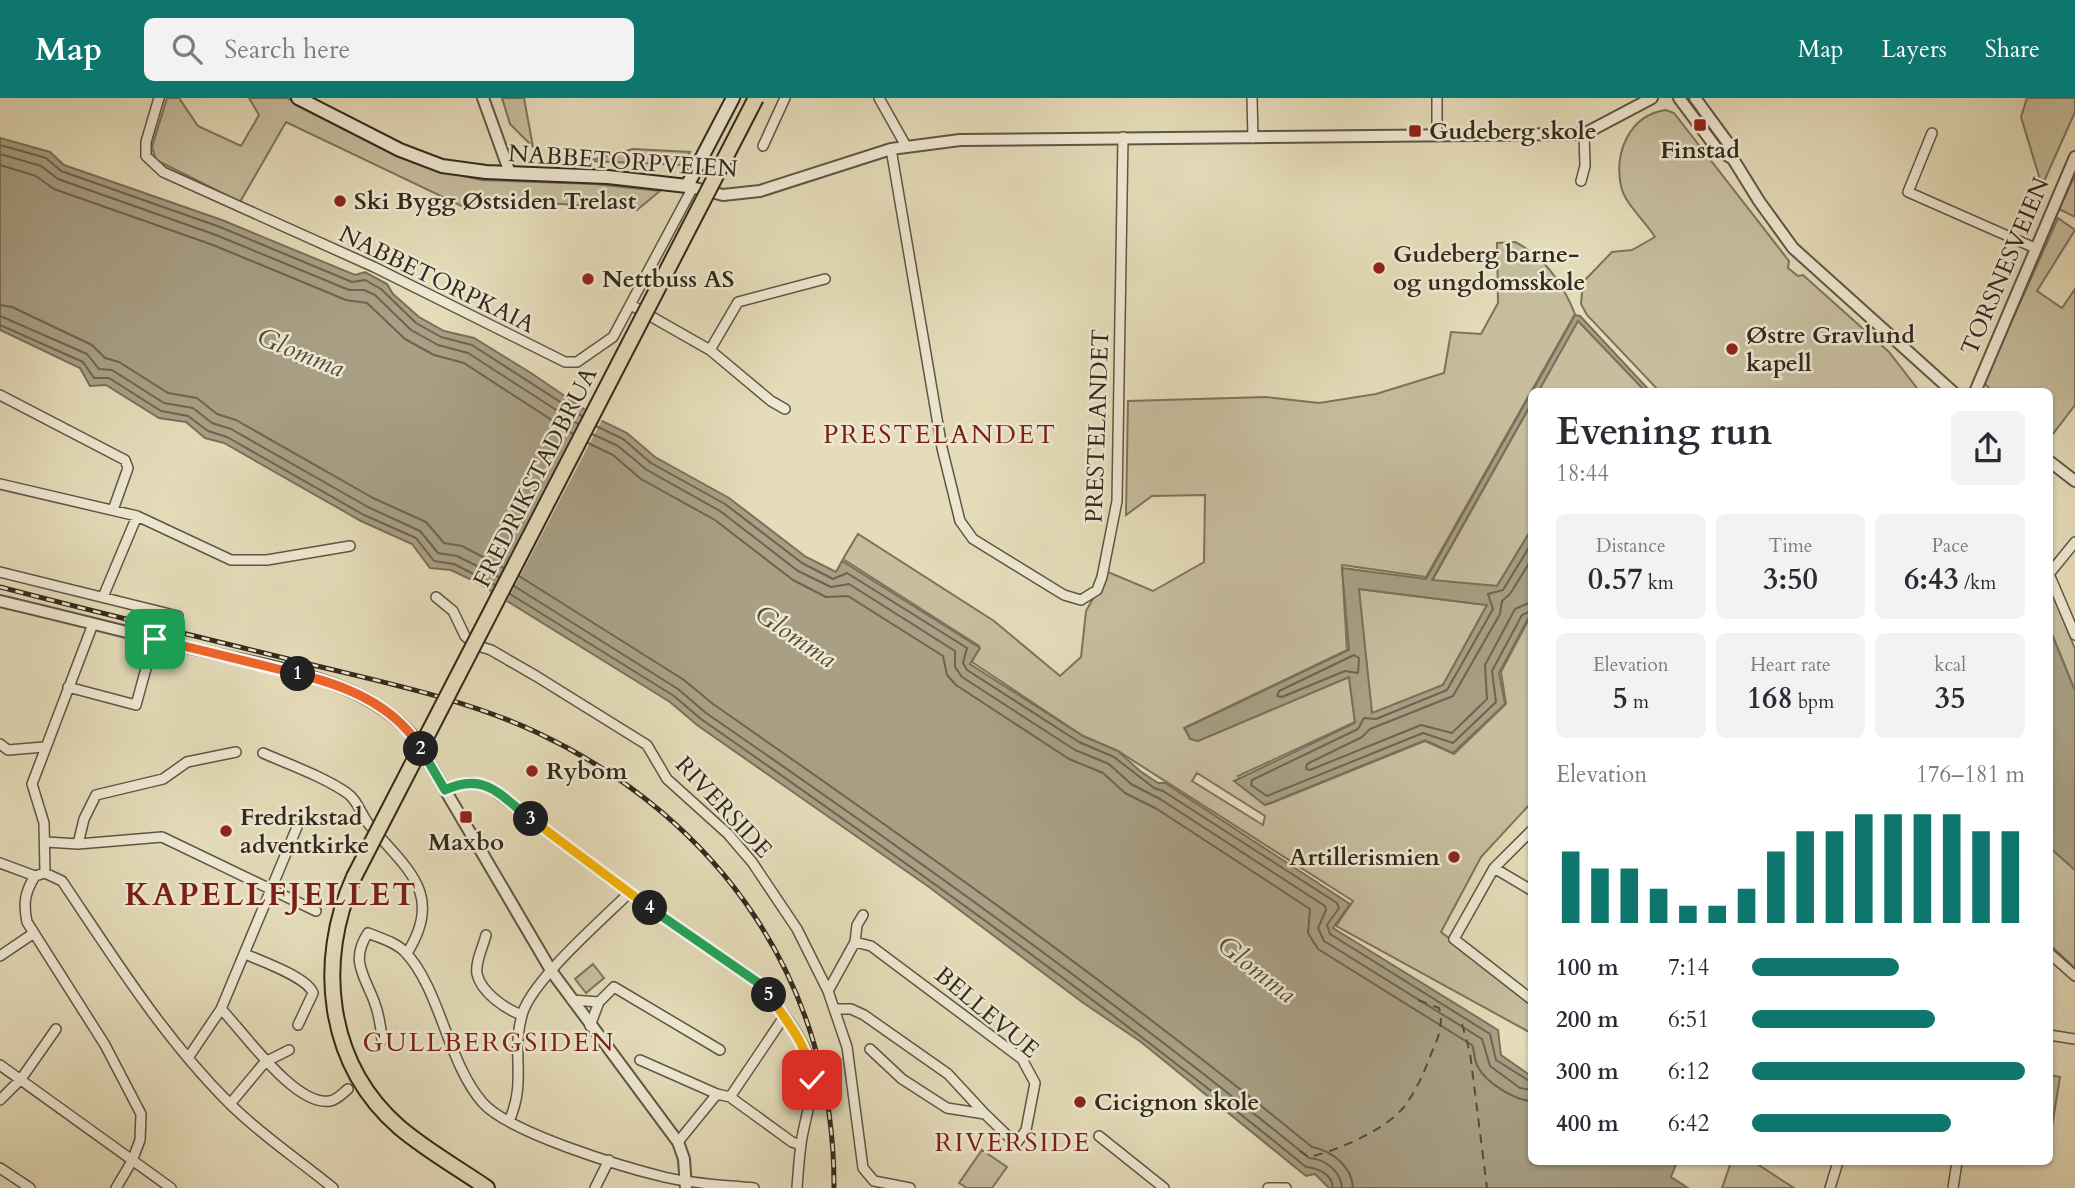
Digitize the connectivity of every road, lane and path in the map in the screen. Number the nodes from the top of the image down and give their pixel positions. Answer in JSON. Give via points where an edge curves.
{"nodes":[{"id":1,"x":159,"y":98,"type":"edge"},
{"id":2,"x":298,"y":98,"type":"edge"},
{"id":3,"x":483,"y":98,"type":"edge"},
{"id":4,"x":733,"y":98,"type":"edge"},
{"id":5,"x":756,"y":98,"type":"edge"},
{"id":6,"x":785,"y":98,"type":"edge"},
{"id":7,"x":879,"y":98,"type":"edge"},
{"id":8,"x":1252,"y":98,"type":"edge"},
{"id":9,"x":1437,"y":98,"type":"edge"},
{"id":10,"x":1652,"y":98,"type":"edge"},
{"id":11,"x":1679,"y":98,"type":"edge"},
{"id":12,"x":1695,"y":98,"type":"edge"},
{"id":13,"x":1637,"y":101,"type":"edge"},
{"id":14,"x":1932,"y":133,"type":"dead end"},
{"id":15,"x":1584,"y":134,"type":"junction"},
{"id":16,"x":1437,"y":136,"type":"junction"},
{"id":17,"x":1123,"y":138,"type":"junction"},
{"id":18,"x":1253,"y":138,"type":"junction"},
{"id":19,"x":763,"y":146,"type":"dead end"},
{"id":20,"x":906,"y":146,"type":"junction"},
{"id":21,"x":891,"y":149,"type":"junction"},
{"id":22,"x":2075,"y":158,"type":"edge"},
{"id":23,"x":1733,"y":159,"type":"junction"},
{"id":24,"x":510,"y":173,"type":"junction"},
{"id":25,"x":1581,"y":181,"type":"dead end"},
{"id":26,"x":690,"y":186,"type":"junction"},
{"id":27,"x":2035,"y":248,"type":"junction"},
{"id":28,"x":825,"y":279,"type":"dead end"},
{"id":29,"x":631,"y":305,"type":"junction"},
{"id":30,"x":710,"y":350,"type":"junction"},
{"id":31,"x":1949,"y":388,"type":"edge"},
{"id":32,"x":1977,"y":388,"type":"edge"},
{"id":33,"x":0,"y":395,"type":"edge"},
{"id":34,"x":785,"y":409,"type":"dead end"},
{"id":35,"x":2053,"y":464,"type":"edge"},
{"id":36,"x":2075,"y":481,"type":"edge"},
{"id":37,"x":0,"y":484,"type":"edge"},
{"id":38,"x":113,"y":510,"type":"junction"},
{"id":39,"x":137,"y":516,"type":"junction"},
{"id":40,"x":2075,"y":542,"type":"edge"},
{"id":41,"x":351,"y":546,"type":"dead end"},
{"id":42,"x":2053,"y":568,"type":"edge"},
{"id":43,"x":0,"y":572,"type":"edge"},
{"id":44,"x":2053,"y":583,"type":"edge"},
{"id":45,"x":103,"y":597,"type":"junction"},
{"id":46,"x":436,"y":597,"type":"dead end"},
{"id":47,"x":0,"y":601,"type":"edge"},
{"id":48,"x":178,"y":616,"type":"dead end"},
{"id":49,"x":93,"y":624,"type":"junction"},
{"id":50,"x":2075,"y":635,"type":"edge"},
{"id":51,"x":155,"y":639,"type":"junction"},
{"id":52,"x":68,"y":687,"type":"junction"},
{"id":53,"x":0,"y":744,"type":"edge"},
{"id":54,"x":44,"y":747,"type":"junction"},
{"id":55,"x":236,"y":752,"type":"dead end"},
{"id":56,"x":263,"y":752,"type":"dead end"},
{"id":57,"x":445,"y":790,"type":"junction"},
{"id":58,"x":297,"y":827,"type":"dead end"},
{"id":59,"x":1528,"y":834,"type":"edge"},
{"id":60,"x":47,"y":842,"type":"junction"},
{"id":61,"x":78,"y":844,"type":"junction"},
{"id":62,"x":0,"y":863,"type":"edge"},
{"id":63,"x":1494,"y":868,"type":"junction"},
{"id":64,"x":45,"y":873,"type":"junction"},
{"id":65,"x":35,"y":876,"type":"junction"},
{"id":66,"x":1528,"y":888,"type":"edge"},
{"id":67,"x":272,"y":891,"type":"junction"},
{"id":68,"x":629,"y":893,"type":"junction"},
{"id":69,"x":316,"y":911,"type":"dead end"},
{"id":70,"x":863,"y":915,"type":"dead end"},
{"id":71,"x":34,"y":933,"type":"junction"},
{"id":72,"x":486,"y":935,"type":"dead end"},
{"id":73,"x":855,"y":942,"type":"junction"},
{"id":74,"x":407,"y":953,"type":"junction"},
{"id":75,"x":245,"y":954,"type":"junction"},
{"id":76,"x":0,"y":956,"type":"edge"},
{"id":77,"x":2053,"y":956,"type":"edge"},
{"id":78,"x":552,"y":972,"type":"junction"},
{"id":79,"x":2075,"y":975,"type":"edge"},
{"id":80,"x":828,"y":990,"type":"junction"},
{"id":81,"x":1528,"y":997,"type":"edge"},
{"id":82,"x":572,"y":1000,"type":"junction"},
{"id":83,"x":599,"y":1002,"type":"junction"},
{"id":84,"x":221,"y":1009,"type":"junction"},
{"id":85,"x":834,"y":1009,"type":"junction"},
{"id":86,"x":522,"y":1015,"type":"junction"},
{"id":87,"x":783,"y":1017,"type":"junction"},
{"id":88,"x":298,"y":1026,"type":"dead end"},
{"id":89,"x":590,"y":1026,"type":"junction"},
{"id":90,"x":56,"y":1029,"type":"dead end"},
{"id":91,"x":2053,"y":1036,"type":"edge"},
{"id":92,"x":2075,"y":1039,"type":"edge"},
{"id":93,"x":382,"y":1040,"type":"dead end"},
{"id":94,"x":870,"y":1049,"type":"dead end"},
{"id":95,"x":720,"y":1050,"type":"dead end"},
{"id":96,"x":289,"y":1051,"type":"dead end"},
{"id":97,"x":188,"y":1058,"type":"junction"},
{"id":98,"x":640,"y":1060,"type":"dead end"},
{"id":99,"x":265,"y":1062,"type":"junction"},
{"id":100,"x":0,"y":1065,"type":"edge"},
{"id":101,"x":21,"y":1079,"type":"junction"},
{"id":102,"x":348,"y":1089,"type":"dead end"},
{"id":103,"x":717,"y":1094,"type":"junction"},
{"id":104,"x":730,"y":1097,"type":"junction"},
{"id":105,"x":0,"y":1100,"type":"edge"},
{"id":106,"x":230,"y":1104,"type":"junction"},
{"id":107,"x":985,"y":1114,"type":"junction"},
{"id":108,"x":509,"y":1121,"type":"junction"},
{"id":109,"x":1098,"y":1136,"type":"dead end"},
{"id":110,"x":678,"y":1142,"type":"junction"},
{"id":111,"x":801,"y":1145,"type":"junction"},
{"id":112,"x":609,"y":1160,"type":"junction"},
{"id":113,"x":132,"y":1161,"type":"junction"},
{"id":114,"x":1837,"y":1165,"type":"edge"},
{"id":115,"x":1957,"y":1165,"type":"edge"},
{"id":116,"x":0,"y":1168,"type":"edge"},
{"id":117,"x":686,"y":1184,"type":"edge"},
{"id":118,"x":30,"y":1188,"type":"edge"},
{"id":119,"x":116,"y":1188,"type":"edge"},
{"id":120,"x":171,"y":1188,"type":"edge"},
{"id":121,"x":333,"y":1188,"type":"edge"},
{"id":122,"x":487,"y":1188,"type":"edge"},
{"id":123,"x":595,"y":1188,"type":"edge"},
{"id":124,"x":754,"y":1188,"type":"edge"},
{"id":125,"x":797,"y":1188,"type":"edge"},
{"id":126,"x":910,"y":1188,"type":"edge"},
{"id":127,"x":1164,"y":1188,"type":"edge"},
{"id":128,"x":1830,"y":1188,"type":"edge"},
{"id":129,"x":1953,"y":1188,"type":"edge"}],
"edges":[{"from":1,"to":29,"type":"street","name":"NABBETORPKAIA","via":[[145,156],[163,172],[374,267],[565,362],[577,362],[613,337]]},
{"from":2,"to":24,"type":"main road","name":"NABBETORPVEIEN","via":[[424,160],[463,170]]},
{"from":3,"to":24,"type":"street"},
{"from":4,"to":26,"type":"main road"},
{"from":5,"to":122,"type":"highway","name":"FREDRIKSTADBRUA","bridge":true,"via":[[354,877],[337,921],[332,948],[334,1011],[356,1072],[398,1126]]},
{"from":6,"to":19,"type":"street"},
{"from":7,"to":20,"type":"street"},
{"from":8,"to":18,"type":"street"},
{"from":9,"to":16,"type":"street"},
{"from":10,"to":13,"type":"street","name":"NABBETORPVEIEN"},
{"from":11,"to":23,"type":"street","via":[[1717,149]]},
{"from":12,"to":23,"type":"street","via":[[1728,143]]},
{"from":13,"to":15,"type":"street","name":"NABBETORPVEIEN","via":[[1604,126]]},
{"from":14,"to":27,"type":"street","via":[[1908,192]]},
{"from":15,"to":16,"type":"street","name":"NABBETORPVEIEN"},
{"from":15,"to":25,"type":"street"},
{"from":16,"to":18,"type":"street","name":"NABBETORPVEIEN"},
{"from":17,"to":18,"type":"street","name":"NABBETORPVEIEN"},
{"from":17,"to":20,"type":"street","name":"NABBETORPVEIEN","via":[[960,140]]},
{"from":17,"to":21,"type":"street","name":"PRESTELANDET","via":[[1117,501],[1102,577],[1097,590],[1081,600],[1064,595],[973,539],[960,521]]},
{"from":20,"to":21,"type":"street","name":"NABBETORPVEIEN"},
{"from":21,"to":26,"type":"street","name":"NABBETORPVEIEN","via":[[760,191],[723,195]]},
{"from":22,"to":27,"type":"street","name":"TORSNESVEIEN"},
{"from":23,"to":31,"type":"street","via":[[1793,248]]},
{"from":24,"to":26,"type":"main road","name":"NABBETORPVEIEN"},
{"from":26,"to":29,"type":"street","name":"NABBETORPKAIA"},
{"from":27,"to":32,"type":"street","name":"TORSNESVEIEN"},
{"from":28,"to":30,"type":"street","via":[[737,302]]},
{"from":29,"to":30,"type":"street"},
{"from":30,"to":34,"type":"street"},
{"from":33,"to":38,"type":"street","via":[[125,460],[128,468]]},
{"from":35,"to":36,"type":"street"},
{"from":37,"to":38,"type":"street"},
{"from":38,"to":39,"type":"street"},
{"from":39,"to":41,"type":"street","via":[[213,553],[245,561]]},
{"from":39,"to":45,"type":"street"},
{"from":40,"to":42,"type":"street"},
{"from":43,"to":45,"type":"street"},
{"from":44,"to":50,"type":"street"},
{"from":45,"to":48,"type":"street"},
{"from":46,"to":80,"type":"street","name":"RIVERSIDE","via":[[453,611],[465,636],[475,645],[525,669],[646,745],[667,779],[752,862],[797,929]]},
{"from":47,"to":49,"type":"street"},
{"from":49,"to":51,"type":"street"},
{"from":49,"to":52,"type":"street"},
{"from":51,"to":52,"type":"street","via":[[136,705]]},
{"from":51,"to":57,"type":"street","via":[[311,677],[361,696],[403,724]]},
{"from":52,"to":54,"type":"street"},
{"from":53,"to":54,"type":"street","via":[[8,750]]},
{"from":54,"to":60,"type":"street","via":[[32,785]]},
{"from":55,"to":61,"type":"street","via":[[187,762],[163,779],[96,795]]},
{"from":56,"to":74,"type":"street","via":[[349,794],[370,826],[410,870],[424,911]]},
{"from":57,"to":68,"type":"street","via":[[463,782],[486,785]]},
{"from":57,"to":78,"type":"street"},
{"from":58,"to":67,"type":"street"},
{"from":59,"to":63,"type":"street"},
{"from":60,"to":61,"type":"street"},
{"from":60,"to":64,"type":"street"},
{"from":61,"to":67,"type":"street","via":[[162,837]]},
{"from":62,"to":65,"type":"street"},
{"from":63,"to":66,"type":"street"},
{"from":63,"to":81,"type":"street","via":[[1454,939]]},
{"from":64,"to":65,"type":"street"},
{"from":64,"to":97,"type":"street","via":[[62,881],[155,1018]]},
{"from":65,"to":71,"type":"street","via":[[23,906]]},
{"from":67,"to":69,"type":"street"},
{"from":67,"to":75,"type":"street"},
{"from":68,"to":78,"type":"street"},
{"from":68,"to":87,"type":"street","via":[[757,982]]},
{"from":70,"to":73,"type":"street"},
{"from":71,"to":76,"type":"street"},
{"from":71,"to":113,"type":"street","via":[[135,1099],[143,1126]]},
{"from":72,"to":86,"type":"street","via":[[478,977],[498,1001]]},
{"from":73,"to":80,"type":"street"},
{"from":73,"to":107,"type":"street","name":"BELLEVUE","via":[[871,946],[1022,1059],[1035,1083],[1026,1130],[1016,1144]]},
{"from":74,"to":93,"type":"street","via":[[368,933],[359,952],[359,971],[376,1005]]},
{"from":74,"to":108,"type":"street","via":[[471,1086],[483,1103]]},
{"from":75,"to":84,"type":"street"},
{"from":75,"to":88,"type":"street","via":[[311,988],[313,993]]},
{"from":77,"to":79,"type":"street"},
{"from":78,"to":82,"type":"street"},
{"from":78,"to":86,"type":"street","via":[[531,994]]},
{"from":80,"to":85,"type":"street","name":"RIVERSIDE"},
{"from":82,"to":83,"type":"street"},
{"from":82,"to":89,"type":"street"},
{"from":83,"to":89,"type":"street"},
{"from":83,"to":95,"type":"street","via":[[614,987]]},
{"from":84,"to":97,"type":"street"},
{"from":84,"to":99,"type":"street"},
{"from":85,"to":107,"type":"street","via":[[858,1012],[948,1074]]},
{"from":85,"to":126,"type":"street","name":"RIVERSIDE","via":[[847,1047],[863,1168],[874,1181]]},
{"from":86,"to":108,"type":"street","via":[[517,1036],[520,1089]]},
{"from":87,"to":104,"type":"street"},
{"from":87,"to":111,"type":"street","via":[[811,1064]]},
{"from":89,"to":110,"type":"street"},
{"from":90,"to":101,"type":"street"},
{"from":91,"to":92,"type":"street"},
{"from":94,"to":107,"type":"street","via":[[902,1079],[947,1108]]},
{"from":96,"to":99,"type":"street"},
{"from":97,"to":106,"type":"street"},
{"from":98,"to":103,"type":"street"},
{"from":99,"to":102,"type":"street","via":[[290,1084],[324,1101]]},
{"from":99,"to":106,"type":"street"},
{"from":100,"to":101,"type":"street"},
{"from":101,"to":105,"type":"street"},
{"from":101,"to":113,"type":"street"},
{"from":103,"to":104,"type":"street"},
{"from":103,"to":110,"type":"street"},
{"from":104,"to":111,"type":"street"},
{"from":106,"to":121,"type":"street"},
{"from":108,"to":112,"type":"street"},
{"from":109,"to":127,"type":"street"},
{"from":110,"to":117,"type":"street"},
{"from":111,"to":125,"type":"street"},
{"from":112,"to":117,"type":"street"},
{"from":112,"to":123,"type":"street"},
{"from":113,"to":119,"type":"street"},
{"from":113,"to":120,"type":"street"},
{"from":114,"to":128,"type":"street"},
{"from":115,"to":129,"type":"street"},
{"from":116,"to":118,"type":"street"},
{"from":117,"to":124,"type":"street"}]}
